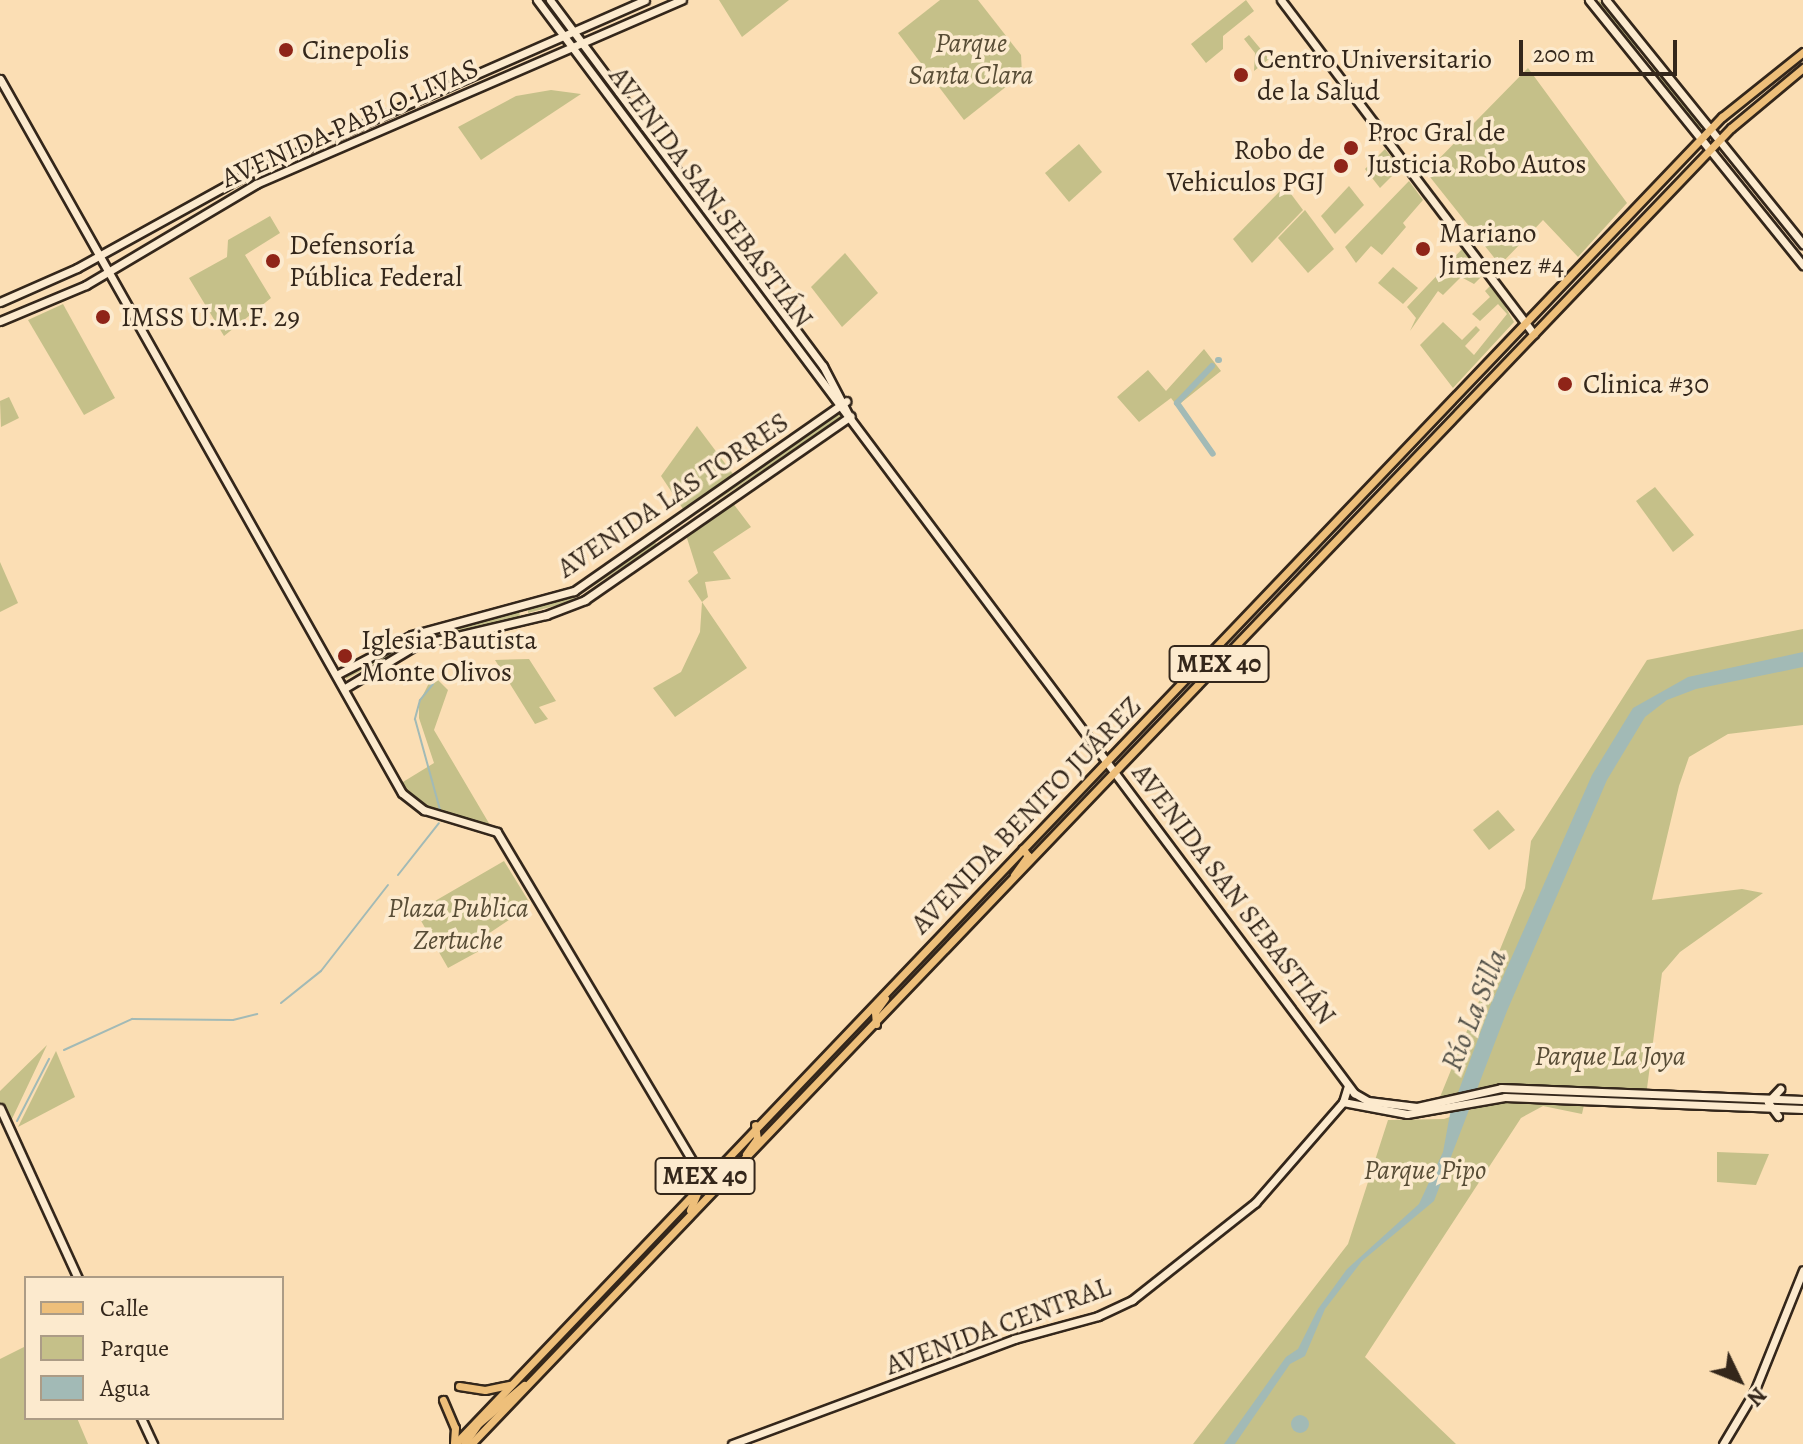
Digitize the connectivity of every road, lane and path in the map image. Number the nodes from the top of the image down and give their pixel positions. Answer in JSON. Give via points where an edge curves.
{"nodes":[{"id":1,"x":537,"y":0,"type":"edge"},
{"id":2,"x":550,"y":0,"type":"edge"},
{"id":3,"x":645,"y":0,"type":"edge"},
{"id":4,"x":682,"y":0,"type":"edge"},
{"id":5,"x":1281,"y":0,"type":"edge"},
{"id":6,"x":1606,"y":0,"type":"edge"},
{"id":7,"x":1592,"y":2,"type":"edge"},
{"id":8,"x":575,"y":33,"type":"junction"},
{"id":9,"x":566,"y":38,"type":"junction"},
{"id":10,"x":584,"y":44,"type":"junction"},
{"id":11,"x":573,"y":49,"type":"junction"},
{"id":12,"x":1803,"y":52,"type":"edge"},
{"id":13,"x":596,"y":60,"type":"junction"},
{"id":14,"x":586,"y":67,"type":"junction"},
{"id":15,"x":1803,"y":68,"type":"edge"},
{"id":16,"x":0,"y":79,"type":"edge"},
{"id":17,"x":1722,"y":117,"type":"junction"},
{"id":18,"x":1731,"y":128,"type":"junction"},
{"id":19,"x":1709,"y":130,"type":"junction"},
{"id":20,"x":1702,"y":138,"type":"junction"},
{"id":21,"x":1719,"y":141,"type":"junction"},
{"id":22,"x":1711,"y":150,"type":"junction"},
{"id":23,"x":1791,"y":229,"type":"junction"},
{"id":24,"x":1781,"y":238,"type":"junction"},
{"id":25,"x":1803,"y":244,"type":"edge"},
{"id":26,"x":99,"y":256,"type":"junction"},
{"id":27,"x":1803,"y":265,"type":"edge"},
{"id":28,"x":109,"y":272,"type":"junction"},
{"id":29,"x":0,"y":302,"type":"edge"},
{"id":30,"x":0,"y":321,"type":"edge"},
{"id":31,"x":1527,"y":323,"type":"junction"},
{"id":32,"x":1534,"y":334,"type":"junction"},
{"id":33,"x":846,"y":401,"type":"junction"},
{"id":34,"x":839,"y":409,"type":"junction"},
{"id":35,"x":849,"y":418,"type":"junction"},
{"id":36,"x":1422,"y":434,"type":"junction"},
{"id":37,"x":1420,"y":456,"type":"junction"},
{"id":38,"x":1225,"y":657,"type":"junction"},
{"id":39,"x":1203,"y":662,"type":"junction"},
{"id":40,"x":338,"y":674,"type":"junction"},
{"id":41,"x":345,"y":688,"type":"junction"},
{"id":42,"x":1176,"y":691,"type":"junction"},
{"id":43,"x":1167,"y":716,"type":"junction"},
{"id":44,"x":1109,"y":761,"type":"junction"},
{"id":45,"x":1117,"y":774,"type":"junction"},
{"id":46,"x":1046,"y":826,"type":"junction"},
{"id":47,"x":1023,"y":849,"type":"junction"},
{"id":48,"x":1040,"y":853,"type":"junction"},
{"id":49,"x":996,"y":899,"type":"junction"},
{"id":50,"x":912,"y":965,"type":"junction"},
{"id":51,"x":876,"y":1024,"type":"junction"},
{"id":52,"x":1348,"y":1086,"type":"junction"},
{"id":53,"x":1780,"y":1089,"type":"dead end"},
{"id":54,"x":1496,"y":1093,"type":"junction"},
{"id":55,"x":1769,"y":1099,"type":"junction"},
{"id":56,"x":1803,"y":1100,"type":"edge"},
{"id":57,"x":1347,"y":1102,"type":"junction"},
{"id":58,"x":0,"y":1108,"type":"edge"},
{"id":59,"x":1440,"y":1108,"type":"junction"},
{"id":60,"x":1769,"y":1108,"type":"junction"},
{"id":61,"x":1803,"y":1109,"type":"edge"},
{"id":62,"x":1778,"y":1116,"type":"dead end"},
{"id":63,"x":755,"y":1125,"type":"junction"},
{"id":64,"x":739,"y":1167,"type":"junction"},
{"id":65,"x":729,"y":1178,"type":"junction"},
{"id":66,"x":703,"y":1179,"type":"junction"},
{"id":67,"x":681,"y":1223,"type":"junction"},
{"id":68,"x":1803,"y":1270,"type":"edge"},
{"id":69,"x":77,"y":1276,"type":"edge"},
{"id":70,"x":531,"y":1380,"type":"junction"},
{"id":71,"x":511,"y":1384,"type":"junction"},
{"id":72,"x":459,"y":1386,"type":"dead end"},
{"id":73,"x":443,"y":1400,"type":"dead end"},
{"id":74,"x":142,"y":1420,"type":"edge"},
{"id":75,"x":478,"y":1421,"type":"junction"},
{"id":76,"x":153,"y":1444,"type":"edge"},
{"id":77,"x":455,"y":1444,"type":"edge"},
{"id":78,"x":464,"y":1444,"type":"edge"},
{"id":79,"x":471,"y":1444,"type":"edge"},
{"id":80,"x":732,"y":1444,"type":"edge"},
{"id":81,"x":1723,"y":1444,"type":"edge"}],
"edges":[{"from":1,"to":9,"type":"main road","name":"AVENIDA SAN SEBASTIÁN"},
{"from":2,"to":8,"type":"main road","name":"AVENIDA SAN SEBASTIÁN"},
{"from":3,"to":8,"type":"main road","name":"AVENIDA PABLO LIVAS"},
{"from":4,"to":10,"type":"main road","name":"AVENIDA PABLO LIVAS"},
{"from":5,"to":31,"type":"main road"},
{"from":6,"to":19,"type":"main road"},
{"from":7,"to":20,"type":"main road"},
{"from":8,"to":9,"type":"main road","name":"AVENIDA PABLO LIVAS"},
{"from":8,"to":10,"type":"main road","name":"AVENIDA SAN SEBASTIÁN"},
{"from":9,"to":11,"type":"main road","name":"AVENIDA SAN SEBASTIÁN"},
{"from":9,"to":26,"type":"main road","name":"AVENIDA PABLO LIVAS","via":[[242,177]]},
{"from":10,"to":11,"type":"main road","name":"AVENIDA PABLO LIVAS"},
{"from":10,"to":13,"type":"main road","name":"AVENIDA SAN SEBASTIÁN"},
{"from":11,"to":14,"type":"main road","name":"AVENIDA SAN SEBASTIÁN"},
{"from":11,"to":28,"type":"main road","name":"AVENIDA PABLO LIVAS","via":[[256,184]]},
{"from":12,"to":17,"type":"main road","name":"AVENIDA BENITO JUÁREZ","number":"MEX 40"},
{"from":13,"to":14,"type":"main road"},
{"from":13,"to":33,"type":"main road","name":"AVENIDA SAN SEBASTIÁN"},
{"from":14,"to":34,"type":"main road","name":"AVENIDA SAN SEBASTIÁN"},
{"from":15,"to":18,"type":"main road","name":"AVENIDA BENITO JUÁREZ","number":"MEX 40"},
{"from":16,"to":26,"type":"main road"},
{"from":17,"to":18,"type":"main road"},
{"from":17,"to":19,"type":"main road","name":"AVENIDA BENITO JUÁREZ","number":"MEX 40"},
{"from":18,"to":21,"type":"main road","name":"AVENIDA BENITO JUÁREZ","number":"MEX 40"},
{"from":19,"to":20,"type":"main road","name":"AVENIDA BENITO JUÁREZ","number":"MEX 40"},
{"from":19,"to":21,"type":"main road"},
{"from":20,"to":22,"type":"main road"},
{"from":20,"to":31,"type":"main road","name":"AVENIDA BENITO JUÁREZ","number":"MEX 40"},
{"from":21,"to":22,"type":"main road","name":"AVENIDA BENITO JUÁREZ","number":"MEX 40"},
{"from":21,"to":23,"type":"main road"},
{"from":22,"to":24,"type":"main road"},
{"from":22,"to":32,"type":"main road","name":"AVENIDA BENITO JUÁREZ","number":"MEX 40"},
{"from":23,"to":24,"type":"main road"},
{"from":23,"to":25,"type":"main road"},
{"from":24,"to":27,"type":"main road"},
{"from":26,"to":28,"type":"main road"},
{"from":26,"to":29,"type":"main road","name":"AVENIDA PABLO LIVAS"},
{"from":28,"to":30,"type":"main road","name":"AVENIDA PABLO LIVAS"},
{"from":28,"to":40,"type":"main road"},
{"from":31,"to":32,"type":"main road"},
{"from":31,"to":36,"type":"main road","name":"AVENIDA BENITO JUÁREZ","number":"MEX 40"},
{"from":32,"to":37,"type":"main road","name":"AVENIDA BENITO JUÁREZ","number":"MEX 40"},
{"from":33,"to":34,"type":"main road","name":"AVENIDA LAS TORRES"},
{"from":33,"to":35,"type":"main road","name":"AVENIDA SAN SEBASTIÁN"},
{"from":34,"to":35,"type":"main road","name":"AVENIDA SAN SEBASTIÁN"},
{"from":34,"to":40,"type":"main road","name":"AVENIDA LAS TORRES","via":[[574,591],[412,635]]},
{"from":35,"to":41,"type":"main road","name":"AVENIDA LAS TORRES","via":[[585,600],[553,613],[415,646]]},
{"from":35,"to":44,"type":"main road","name":"AVENIDA SAN SEBASTIÁN"},
{"from":36,"to":37,"type":"main road","via":[[1416,449]]},
{"from":36,"to":39,"type":"main road","name":"AVENIDA BENITO JUÁREZ","number":"MEX 40"},
{"from":37,"to":38,"type":"main road","name":"AVENIDA BENITO JUÁREZ","number":"MEX 40"},
{"from":38,"to":39,"type":"main road","via":[[1219,652]]},
{"from":38,"to":43,"type":"main road","name":"AVENIDA BENITO JUÁREZ","number":"MEX 40"},
{"from":39,"to":42,"type":"main road","name":"AVENIDA BENITO JUÁREZ","number":"MEX 40"},
{"from":40,"to":41,"type":"main road"},
{"from":41,"to":66,"type":"main road","via":[[409,801],[497,832]]},
{"from":42,"to":43,"type":"main road","via":[[1180,699]]},
{"from":42,"to":44,"type":"main road","name":"AVENIDA BENITO JUÁREZ","number":"MEX 40"},
{"from":43,"to":45,"type":"main road","name":"AVENIDA BENITO JUÁREZ","number":"MEX 40"},
{"from":44,"to":45,"type":"main road","name":"AVENIDA SAN SEBASTIÁN"},
{"from":44,"to":46,"type":"main road","name":"AVENIDA BENITO JUÁREZ","number":"MEX 40"},
{"from":45,"to":48,"type":"main road","name":"AVENIDA BENITO JUÁREZ","number":"MEX 40"},
{"from":45,"to":52,"type":"main road","name":"AVENIDA SAN SEBASTIÁN"},
{"from":46,"to":47,"type":"main road","name":"AVENIDA BENITO JUÁREZ","number":"MEX 40"},
{"from":46,"to":48,"type":"main road","via":[[1035,847]]},
{"from":47,"to":49,"type":"main road","via":[[1027,858]]},
{"from":47,"to":50,"type":"main road","name":"AVENIDA BENITO JUÁREZ","number":"MEX 40"},
{"from":48,"to":49,"type":"main road","name":"AVENIDA BENITO JUÁREZ","number":"MEX 40"},
{"from":49,"to":51,"type":"main road","name":"AVENIDA BENITO JUÁREZ","number":"MEX 40"},
{"from":50,"to":51,"type":"main road","via":[[876,1010]]},
{"from":50,"to":63,"type":"main road","name":"AVENIDA BENITO JUÁREZ","number":"MEX 40"},
{"from":51,"to":64,"type":"main road","name":"AVENIDA BENITO JUÁREZ","number":"MEX 40"},
{"from":52,"to":57,"type":"main road"},
{"from":52,"to":59,"type":"main road","name":"AVENIDA SAN SEBASTIÁN","via":[[1365,1100]]},
{"from":53,"to":55,"type":"main road"},
{"from":54,"to":55,"type":"main road"},
{"from":54,"to":59,"type":"main road"},
{"from":54,"to":60,"type":"main road"},
{"from":55,"to":56,"type":"main road"},
{"from":55,"to":60,"type":"main road"},
{"from":57,"to":59,"type":"main road","via":[[1407,1114]]},
{"from":57,"to":80,"type":"main road","name":"AVENIDA CENTRAL","via":[[1255,1203],[1132,1300]]},
{"from":58,"to":69,"type":"main road"},
{"from":60,"to":61,"type":"main road"},
{"from":60,"to":62,"type":"main road"},
{"from":63,"to":64,"type":"main road","via":[[757,1139]]},
{"from":63,"to":66,"type":"main road","name":"AVENIDA BENITO JUÁREZ","number":"MEX 40"},
{"from":64,"to":65,"type":"main road","name":"AVENIDA BENITO JUÁREZ","number":"MEX 40"},
{"from":65,"to":66,"type":"main road"},
{"from":65,"to":67,"type":"main road","name":"AVENIDA BENITO JUÁREZ","number":"MEX 40"},
{"from":66,"to":67,"type":"main road","via":[[701,1194]]},
{"from":66,"to":71,"type":"main road","name":"AVENIDA BENITO JUÁREZ","number":"MEX 40"},
{"from":67,"to":70,"type":"main road","name":"AVENIDA BENITO JUÁREZ","number":"MEX 40"},
{"from":68,"to":81,"type":"main road","via":[[1758,1383]]},
{"from":70,"to":75,"type":"main road"},
{"from":70,"to":79,"type":"main road","name":"AVENIDA BENITO JUÁREZ","number":"MEX 40"},
{"from":71,"to":72,"type":"main road","via":[[485,1390]]},
{"from":71,"to":75,"type":"main road","name":"AVENIDA BENITO JUÁREZ","number":"MEX 40"},
{"from":73,"to":77,"type":"main road","via":[[455,1428]]},
{"from":74,"to":76,"type":"main road"},
{"from":75,"to":77,"type":"main road","name":"AVENIDA BENITO JUÁREZ","number":"MEX 40"},
{"from":75,"to":78,"type":"main road"}]}
